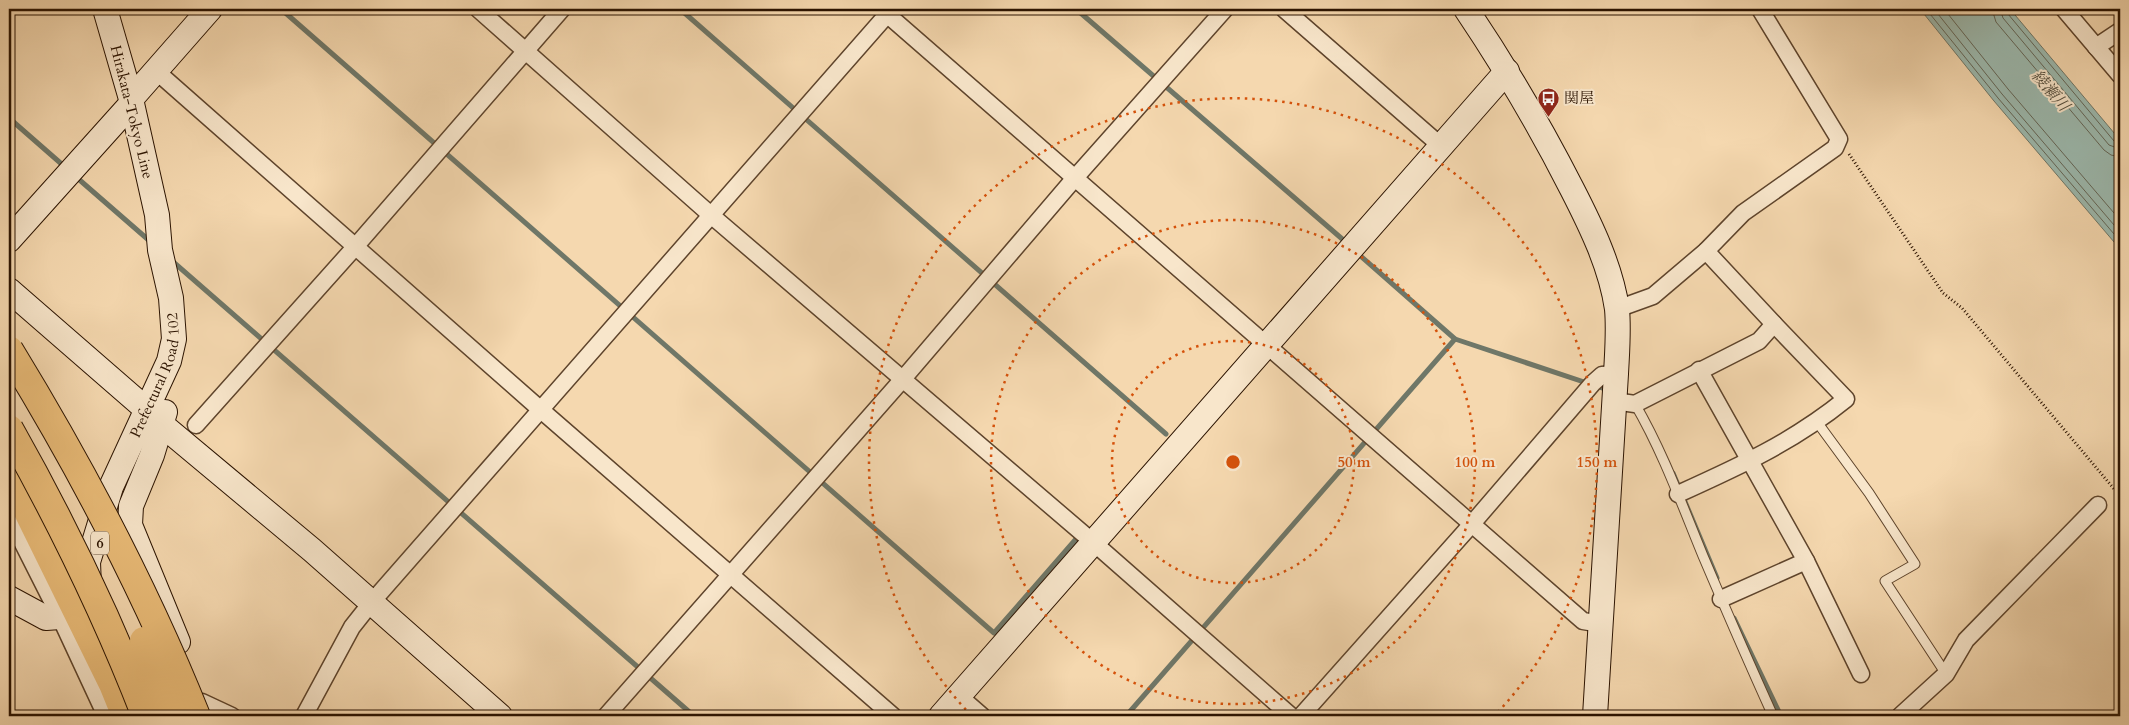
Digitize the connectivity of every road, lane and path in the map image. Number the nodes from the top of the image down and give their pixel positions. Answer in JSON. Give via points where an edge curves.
{"nodes":[{"id":1,"x":105,"y":9,"type":"edge"},
{"id":2,"x":210,"y":9,"type":"edge"},
{"id":3,"x":478,"y":9,"type":"edge"},
{"id":4,"x":562,"y":9,"type":"edge"},
{"id":5,"x":1225,"y":9,"type":"edge"},
{"id":6,"x":1284,"y":9,"type":"edge"},
{"id":7,"x":1466,"y":9,"type":"edge"},
{"id":8,"x":1760,"y":9,"type":"edge"},
{"id":9,"x":2064,"y":9,"type":"edge"},
{"id":10,"x":887,"y":11,"type":"edge"},
{"id":11,"x":2120,"y":31,"type":"edge"},
{"id":12,"x":2096,"y":46,"type":"junction"},
{"id":13,"x":525,"y":51,"type":"junction"},
{"id":14,"x":156,"y":71,"type":"junction"},
{"id":15,"x":1508,"y":72,"type":"junction"},
{"id":16,"x":2120,"y":74,"type":"edge"},
{"id":17,"x":131,"y":101,"type":"junction"},
{"id":18,"x":1838,"y":139,"type":"junction"},
{"id":19,"x":1441,"y":146,"type":"junction"},
{"id":20,"x":1074,"y":179,"type":"junction"},
{"id":21,"x":157,"y":215,"type":"joint"},
{"id":22,"x":712,"y":216,"type":"junction"},
{"id":23,"x":9,"y":240,"type":"edge"},
{"id":24,"x":355,"y":246,"type":"junction"},
{"id":25,"x":1706,"y":251,"type":"junction"},
{"id":26,"x":9,"y":290,"type":"edge"},
{"id":27,"x":1617,"y":309,"type":"junction"},
{"id":28,"x":1774,"y":324,"type":"junction"},
{"id":29,"x":1266,"y":345,"type":"junction"},
{"id":30,"x":9,"y":350,"type":"edge"},
{"id":31,"x":1699,"y":370,"type":"junction"},
{"id":32,"x":1616,"y":374,"type":"junction"},
{"id":33,"x":9,"y":378,"type":"edge"},
{"id":34,"x":902,"y":380,"type":"junction"},
{"id":35,"x":1624,"y":402,"type":"junction"},
{"id":36,"x":541,"y":410,"type":"junction"},
{"id":37,"x":154,"y":417,"type":"junction"},
{"id":38,"x":1817,"y":422,"type":"junction"},
{"id":39,"x":196,"y":426,"type":"dead end"},
{"id":40,"x":9,"y":429,"type":"edge"},
{"id":41,"x":1751,"y":461,"type":"junction"},
{"id":42,"x":9,"y":472,"type":"edge"},
{"id":43,"x":1678,"y":494,"type":"junction"},
{"id":44,"x":2120,"y":496,"type":"edge"},
{"id":45,"x":2098,"y":505,"type":"dead end"},
{"id":46,"x":9,"y":516,"type":"edge"},
{"id":47,"x":1471,"y":526,"type":"junction"},
{"id":48,"x":1094,"y":542,"type":"junction"},
{"id":49,"x":1806,"y":561,"type":"junction"},
{"id":50,"x":731,"y":575,"type":"junction"},
{"id":51,"x":9,"y":598,"type":"edge"},
{"id":52,"x":1721,"y":599,"type":"junction"},
{"id":53,"x":371,"y":603,"type":"junction"},
{"id":54,"x":60,"y":618,"type":"junction"},
{"id":55,"x":1601,"y":624,"type":"junction"},
{"id":56,"x":1861,"y":674,"type":"dead end"},
{"id":57,"x":1946,"y":674,"type":"junction"},
{"id":58,"x":959,"y":696,"type":"junction"},
{"id":59,"x":201,"y":712,"type":"edge"},
{"id":60,"x":106,"y":716,"type":"edge"},
{"id":61,"x":126,"y":716,"type":"edge"},
{"id":62,"x":137,"y":716,"type":"edge"},
{"id":63,"x":146,"y":716,"type":"edge"},
{"id":64,"x":174,"y":716,"type":"edge"},
{"id":65,"x":232,"y":716,"type":"edge"},
{"id":66,"x":304,"y":716,"type":"edge"},
{"id":67,"x":500,"y":716,"type":"edge"},
{"id":68,"x":606,"y":716,"type":"edge"},
{"id":69,"x":893,"y":716,"type":"edge"},
{"id":70,"x":941,"y":716,"type":"edge"},
{"id":71,"x":982,"y":716,"type":"edge"},
{"id":72,"x":1291,"y":716,"type":"edge"},
{"id":73,"x":1301,"y":716,"type":"edge"},
{"id":74,"x":1595,"y":716,"type":"edge"},
{"id":75,"x":1773,"y":716,"type":"edge"},
{"id":76,"x":1900,"y":716,"type":"edge"}],
"edges":[{"from":1,"to":17,"type":"street","name":"Hirakata-Tokyo Line"},
{"from":2,"to":14,"type":"street"},
{"from":3,"to":13,"type":"street"},
{"from":4,"to":13,"type":"street"},
{"from":5,"to":20,"type":"street"},
{"from":6,"to":19,"type":"street"},
{"from":7,"to":15,"type":"street"},
{"from":8,"to":18,"type":"street"},
{"from":9,"to":12,"type":"street"},
{"from":10,"to":20,"type":"street"},
{"from":10,"to":22,"type":"street"},
{"from":11,"to":12,"type":"street"},
{"from":12,"to":16,"type":"street"},
{"from":13,"to":22,"type":"street"},
{"from":13,"to":24,"type":"street"},
{"from":14,"to":17,"type":"street"},
{"from":14,"to":24,"type":"street"},
{"from":15,"to":19,"type":"street"},
{"from":15,"to":27,"type":"street","via":[[1582,209],[1600,249]]},
{"from":17,"to":21,"type":"street","name":"Hirakata-Tokyo Line"},
{"from":17,"to":23,"type":"street"},
{"from":18,"to":25,"type":"street","via":[[1835,148],[1743,213]]},
{"from":18,"to":44,"type":"path","via":[[1943,293],[1962,308]]},
{"from":19,"to":29,"type":"street"},
{"from":20,"to":29,"type":"street"},
{"from":20,"to":34,"type":"street"},
{"from":21,"to":37,"type":"street","name":"Prefectural Road 102","via":[[171,248],[184,300],[184,340],[177,374]]},
{"from":22,"to":34,"type":"street"},
{"from":22,"to":36,"type":"street"},
{"from":24,"to":36,"type":"street"},
{"from":24,"to":39,"type":"street"},
{"from":25,"to":27,"type":"street","via":[[1653,296]]},
{"from":25,"to":28,"type":"street"},
{"from":26,"to":37,"type":"street"},
{"from":27,"to":32,"type":"street"},
{"from":28,"to":31,"type":"street","via":[[1759,341]]},
{"from":28,"to":38,"type":"street","via":[[1846,399]]},
{"from":29,"to":47,"type":"street"},
{"from":29,"to":48,"type":"street"},
{"from":30,"to":59,"type":"highway","bridge":true,"via":[[90,491]]},
{"from":31,"to":35,"type":"street"},
{"from":31,"to":41,"type":"street"},
{"from":32,"to":35,"type":"street"},
{"from":32,"to":47,"type":"street","via":[[1602,375],[1593,383]]},
{"from":33,"to":64,"type":"highway","number":"6","bridge":true,"via":[[84,512],[125,596]]},
{"from":34,"to":48,"type":"street"},
{"from":34,"to":50,"type":"street"},
{"from":35,"to":43,"type":"lane","via":[[1644,420]]},
{"from":35,"to":55,"type":"street"},
{"from":36,"to":50,"type":"street"},
{"from":36,"to":53,"type":"street"},
{"from":37,"to":53,"type":"street"},
{"from":37,"to":59,"type":"street","name":"Prefectural Road 102","via":[[152,455],[131,506],[130,526]]},
{"from":37,"to":62,"type":"street","name":"Prefectural Road 102","via":[[111,487],[88,562],[90,609]]},
{"from":38,"to":41,"type":"street"},
{"from":38,"to":57,"type":"lane","via":[[1915,564],[1885,581]]},
{"from":40,"to":63,"type":"highway","number":"6","bridge":true,"via":[[101,610]]},
{"from":41,"to":43,"type":"street"},
{"from":41,"to":49,"type":"street"},
{"from":42,"to":61,"type":"highway"},
{"from":43,"to":52,"type":"lane"},
{"from":45,"to":57,"type":"street","via":[[1966,640]]},
{"from":46,"to":54,"type":"street"},
{"from":47,"to":55,"type":"street","via":[[1583,621]]},
{"from":47,"to":73,"type":"street"},
{"from":48,"to":58,"type":"street"},
{"from":48,"to":72,"type":"street"},
{"from":49,"to":52,"type":"street"},
{"from":49,"to":56,"type":"street"},
{"from":50,"to":68,"type":"street"},
{"from":50,"to":69,"type":"street"},
{"from":51,"to":54,"type":"street","via":[[46,618]]},
{"from":52,"to":75,"type":"lane"},
{"from":53,"to":66,"type":"street","via":[[352,627]]},
{"from":53,"to":67,"type":"street"},
{"from":54,"to":60,"type":"street"},
{"from":55,"to":74,"type":"street"},
{"from":57,"to":76,"type":"street"},
{"from":58,"to":70,"type":"street"},
{"from":58,"to":71,"type":"street"},
{"from":59,"to":65,"type":"street"}]}
